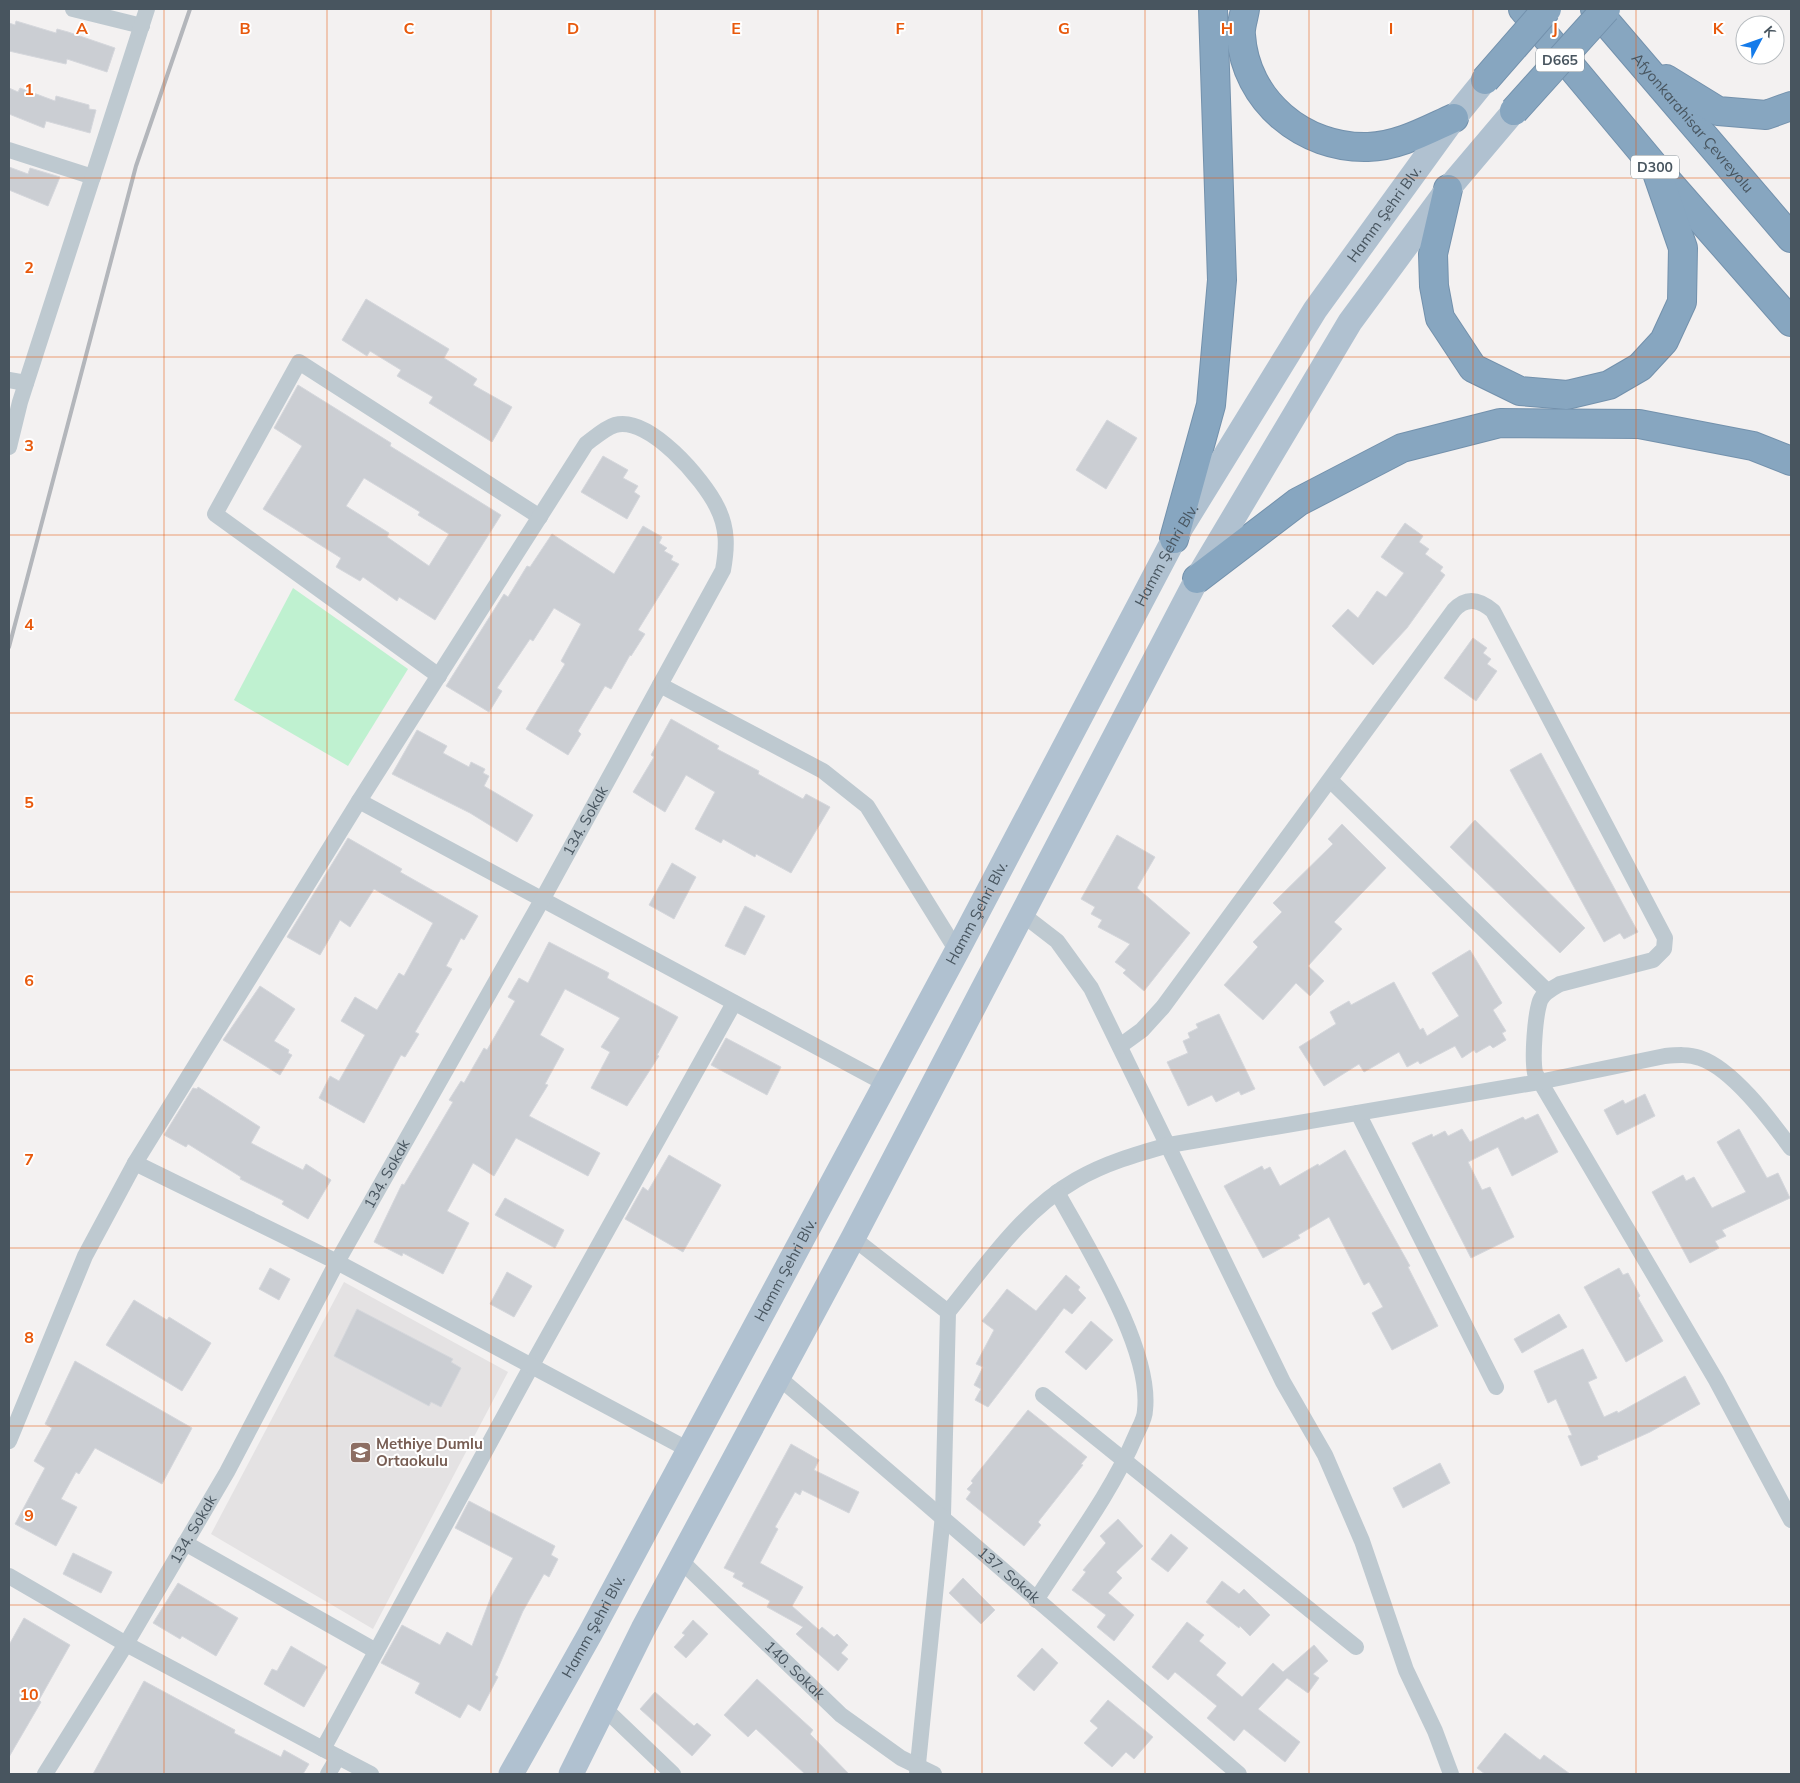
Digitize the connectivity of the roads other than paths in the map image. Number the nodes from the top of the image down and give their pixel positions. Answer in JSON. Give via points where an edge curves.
{"nodes":[{"id":1,"x":74,"y":9,"type":"edge"},
{"id":2,"x":147,"y":9,"type":"edge"},
{"id":3,"x":1213,"y":9,"type":"edge"},
{"id":4,"x":1245,"y":9,"type":"edge"},
{"id":5,"x":1523,"y":9,"type":"edge"},
{"id":6,"x":1547,"y":9,"type":"edge"},
{"id":7,"x":1595,"y":9,"type":"edge"},
{"id":8,"x":1606,"y":9,"type":"edge"},
{"id":9,"x":142,"y":26,"type":"junction"},
{"id":10,"x":1646,"y":67,"type":"junction"},
{"id":11,"x":1485,"y":80,"type":"joint"},
{"id":12,"x":1791,"y":106,"type":"edge"},
{"id":13,"x":1514,"y":111,"type":"joint"},
{"id":14,"x":1454,"y":118,"type":"junction"},
{"id":15,"x":9,"y":150,"type":"edge"},
{"id":16,"x":1655,"y":167,"type":"junction"},
{"id":17,"x":93,"y":177,"type":"junction"},
{"id":18,"x":1448,"y":189,"type":"junction"},
{"id":19,"x":1791,"y":238,"type":"edge"},
{"id":20,"x":1791,"y":322,"type":"edge"},
{"id":21,"x":9,"y":380,"type":"edge"},
{"id":22,"x":26,"y":383,"type":"junction"},
{"id":23,"x":13,"y":414,"type":"edge"},
{"id":24,"x":9,"y":447,"type":"edge"},
{"id":25,"x":1791,"y":461,"type":"edge"},
{"id":26,"x":540,"y":517,"type":"junction"},
{"id":27,"x":1174,"y":539,"type":"junction"},
{"id":28,"x":1197,"y":579,"type":"junction"},
{"id":29,"x":439,"y":676,"type":"junction"},
{"id":30,"x":660,"y":685,"type":"junction"},
{"id":31,"x":1330,"y":780,"type":"junction"},
{"id":32,"x":360,"y":802,"type":"junction"},
{"id":33,"x":542,"y":900,"type":"junction"},
{"id":34,"x":1022,"y":914,"type":"junction"},
{"id":35,"x":957,"y":952,"type":"junction"},
{"id":36,"x":1547,"y":991,"type":"junction"},
{"id":37,"x":734,"y":1003,"type":"junction"},
{"id":38,"x":1120,"y":1046,"type":"junction"},
{"id":39,"x":1539,"y":1082,"type":"junction"},
{"id":40,"x":886,"y":1084,"type":"junction"},
{"id":41,"x":1358,"y":1112,"type":"junction"},
{"id":42,"x":1169,"y":1145,"type":"junction"},
{"id":43,"x":1791,"y":1148,"type":"edge"},
{"id":44,"x":135,"y":1163,"type":"junction"},
{"id":45,"x":1057,"y":1192,"type":"junction"},
{"id":46,"x":852,"y":1238,"type":"junction"},
{"id":47,"x":337,"y":1262,"type":"junction"},
{"id":48,"x":948,"y":1312,"type":"junction"},
{"id":49,"x":532,"y":1365,"type":"junction"},
{"id":50,"x":778,"y":1377,"type":"junction"},
{"id":51,"x":1496,"y":1387,"type":"dead end"},
{"id":52,"x":1043,"y":1395,"type":"dead end"},
{"id":53,"x":9,"y":1441,"type":"edge"},
{"id":54,"x":689,"y":1450,"type":"junction"},
{"id":55,"x":1125,"y":1460,"type":"junction"},
{"id":56,"x":942,"y":1515,"type":"junction"},
{"id":57,"x":1791,"y":1520,"type":"edge"},
{"id":58,"x":185,"y":1543,"type":"junction"},
{"id":59,"x":680,"y":1560,"type":"junction"},
{"id":60,"x":9,"y":1576,"type":"edge"},
{"id":61,"x":1036,"y":1600,"type":"junction"},
{"id":62,"x":126,"y":1644,"type":"junction"},
{"id":63,"x":1356,"y":1647,"type":"dead end"},
{"id":64,"x":376,"y":1651,"type":"junction"},
{"id":65,"x":604,"y":1708,"type":"junction"},
{"id":66,"x":323,"y":1749,"type":"junction"},
{"id":67,"x":338,"y":1757,"type":"junction"},
{"id":68,"x":918,"y":1771,"type":"edge"},
{"id":69,"x":45,"y":1774,"type":"edge"},
{"id":70,"x":328,"y":1774,"type":"edge"},
{"id":71,"x":371,"y":1774,"type":"edge"},
{"id":72,"x":511,"y":1774,"type":"edge"},
{"id":73,"x":571,"y":1774,"type":"edge"},
{"id":74,"x":673,"y":1774,"type":"edge"},
{"id":75,"x":934,"y":1774,"type":"edge"},
{"id":76,"x":1239,"y":1774,"type":"edge"},
{"id":77,"x":1451,"y":1774,"type":"edge"}],
"edges":[{"from":1,"to":9,"type":"street"},
{"from":2,"to":9,"type":"street"},
{"from":3,"to":27,"type":"highway","via":[[1222,280],[1211,405]]},
{"from":4,"to":14,"type":"highway","via":[[1240,34],[1249,76],[1273,111],[1306,133],[1338,146],[1370,147],[1402,140]]},
{"from":5,"to":16,"type":"highway","number":"D300"},
{"from":6,"to":11,"type":"highway","number":"D665","bridge":true},
{"from":7,"to":10,"type":"highway","name":"Afyonkarahisar Çevreyolu"},
{"from":8,"to":13,"type":"highway","number":"D665","bridge":true},
{"from":9,"to":17,"type":"street"},
{"from":10,"to":12,"type":"highway","via":[[1718,111],[1766,115]]},
{"from":10,"to":19,"type":"highway","name":"Afyonkarahisar Çevreyolu"},
{"from":11,"to":14,"type":"main road","name":"Hamm Şehri Blv."},
{"from":13,"to":18,"type":"main road"},
{"from":14,"to":27,"type":"main road","name":"Hamm Şehri Blv.","via":[[1315,310]]},
{"from":15,"to":17,"type":"street"},
{"from":16,"to":18,"type":"highway","via":[[1683,248],[1682,302],[1664,341],[1640,366],[1609,385],[1567,395],[1520,391],[1473,368],[1440,318],[1433,254]]},
{"from":16,"to":20,"type":"highway","number":"D300"},
{"from":17,"to":22,"type":"street"},
{"from":18,"to":28,"type":"main road","via":[[1350,322]]},
{"from":21,"to":22,"type":"street"},
{"from":22,"to":23,"type":"street"},
{"from":23,"to":24,"type":"street"},
{"from":25,"to":28,"type":"highway","via":[[1753,446],[1639,424],[1500,423],[1402,448],[1298,502]]},
{"from":26,"to":29,"type":"street","name":"134. Sokak"},
{"from":26,"to":29,"type":"street","via":[[300,362],[215,514]]},
{"from":26,"to":30,"type":"street","name":"134. Sokak","via":[[586,444],[615,425],[636,427],[662,440],[696,476],[718,508],[728,542],[723,570]]},
{"from":27,"to":35,"type":"main road","name":"Hamm Şehri Blv."},
{"from":28,"to":34,"type":"main road"},
{"from":29,"to":32,"type":"street","name":"134. Sokak"},
{"from":30,"to":33,"type":"street","name":"134. Sokak"},
{"from":30,"to":35,"type":"street","via":[[823,771],[867,806]]},
{"from":31,"to":36,"type":"street"},
{"from":31,"to":36,"type":"street","via":[[1458,606],[1474,600],[1493,611],[1665,938],[1664,949],[1653,960],[1560,984]]},
{"from":31,"to":38,"type":"street","via":[[1163,1007],[1142,1030]]},
{"from":32,"to":33,"type":"street"},
{"from":32,"to":44,"type":"street","name":"134. Sokak"},
{"from":33,"to":37,"type":"street"},
{"from":33,"to":47,"type":"street","name":"134. Sokak"},
{"from":34,"to":38,"type":"street","via":[[1046,931],[1080,970]]},
{"from":34,"to":46,"type":"main road"},
{"from":35,"to":40,"type":"main road","name":"Hamm Şehri Blv."},
{"from":36,"to":39,"type":"street","via":[[1540,1000],[1532,1060]]},
{"from":37,"to":40,"type":"street"},
{"from":37,"to":49,"type":"street"},
{"from":38,"to":42,"type":"street"},
{"from":39,"to":41,"type":"street"},
{"from":39,"to":43,"type":"street","via":[[1665,1056],[1702,1059],[1724,1072],[1766,1115]]},
{"from":39,"to":57,"type":"street","via":[[1716,1380]]},
{"from":40,"to":54,"type":"main road","name":"Hamm Şehri Blv."},
{"from":41,"to":42,"type":"street"},
{"from":41,"to":51,"type":"street"},
{"from":42,"to":45,"type":"street","via":[[1124,1158]]},
{"from":42,"to":77,"type":"street","via":[[1283,1382],[1325,1455],[1362,1541],[1406,1670]]},
{"from":44,"to":47,"type":"street"},
{"from":44,"to":53,"type":"street","name":"134. Sokak","via":[[85,1256]]},
{"from":45,"to":48,"type":"street","via":[[1020,1224]]},
{"from":45,"to":55,"type":"street","via":[[1136,1348],[1145,1380],[1145,1412]]},
{"from":46,"to":48,"type":"street"},
{"from":46,"to":50,"type":"main road"},
{"from":47,"to":49,"type":"street"},
{"from":47,"to":58,"type":"street","name":"134. Sokak"},
{"from":48,"to":56,"type":"street"},
{"from":49,"to":54,"type":"street"},
{"from":49,"to":64,"type":"street"},
{"from":50,"to":56,"type":"street","name":"137. Sokak"},
{"from":50,"to":59,"type":"main road"},
{"from":52,"to":55,"type":"street"},
{"from":54,"to":72,"type":"main road","name":"Hamm Şehri Blv."},
{"from":55,"to":61,"type":"street"},
{"from":55,"to":63,"type":"street"},
{"from":56,"to":61,"type":"street","name":"137. Sokak"},
{"from":56,"to":68,"type":"street"},
{"from":58,"to":62,"type":"street","name":"134. Sokak"},
{"from":58,"to":64,"type":"street"},
{"from":59,"to":65,"type":"main road"},
{"from":59,"to":68,"type":"street","name":"140. Sokak","via":[[841,1715]]},
{"from":60,"to":62,"type":"street"},
{"from":61,"to":76,"type":"street","name":"137. Sokak"},
{"from":62,"to":66,"type":"street"},
{"from":62,"to":69,"type":"street","name":"134. Sokak"},
{"from":64,"to":66,"type":"street"},
{"from":65,"to":73,"type":"main road"},
{"from":65,"to":74,"type":"street"},
{"from":66,"to":67,"type":"street"},
{"from":67,"to":70,"type":"street"},
{"from":67,"to":71,"type":"street"},
{"from":68,"to":75,"type":"street","name":"140. Sokak"}]}
